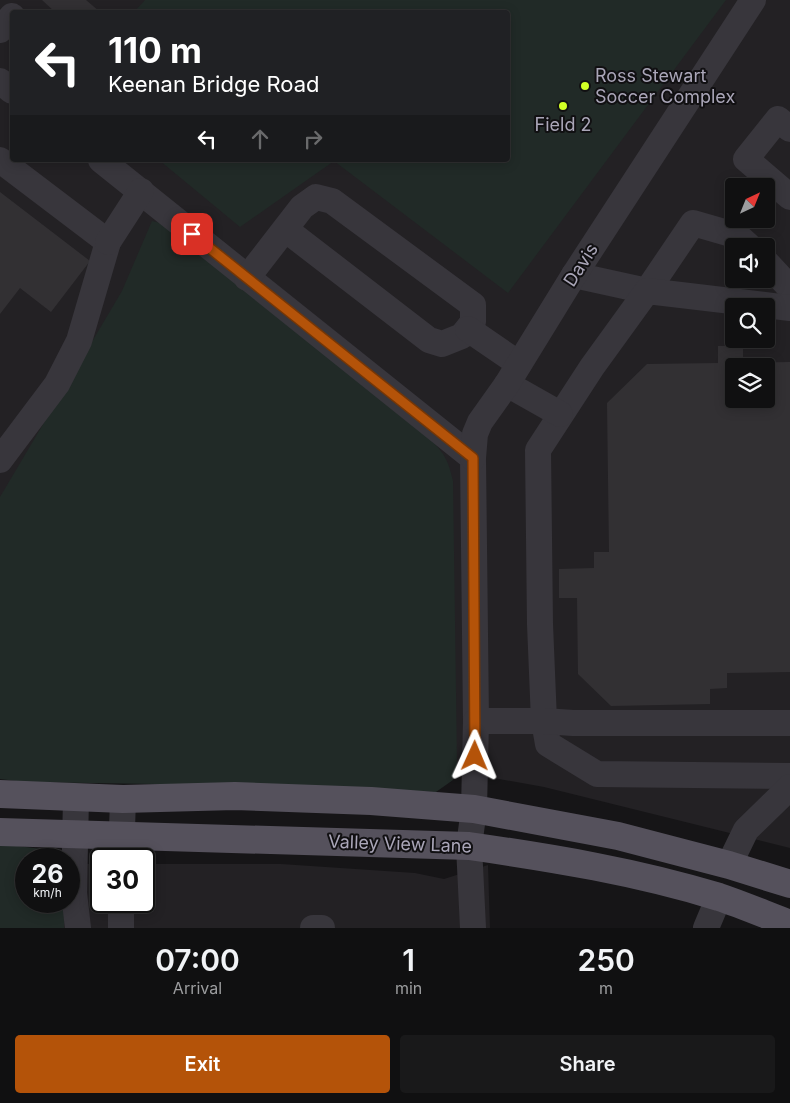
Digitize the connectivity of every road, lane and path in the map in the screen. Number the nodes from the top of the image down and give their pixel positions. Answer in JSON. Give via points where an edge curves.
{"nodes":[{"id":1,"x":26,"y":0,"type":"edge"},
{"id":2,"x":753,"y":0,"type":"edge"},
{"id":3,"x":17,"y":10,"type":"edge"},
{"id":4,"x":10,"y":18,"type":"edge"},
{"id":5,"x":0,"y":30,"type":"edge"},
{"id":6,"x":790,"y":129,"type":"edge"},
{"id":7,"x":0,"y":160,"type":"edge"},
{"id":8,"x":104,"y":162,"type":"edge"},
{"id":9,"x":141,"y":191,"type":"junction"},
{"id":10,"x":790,"y":197,"type":"edge"},
{"id":11,"x":285,"y":229,"type":"junction"},
{"id":12,"x":740,"y":238,"type":"edge"},
{"id":13,"x":108,"y":242,"type":"junction"},
{"id":14,"x":775,"y":272,"type":"edge"},
{"id":15,"x":574,"y":275,"type":"junction"},
{"id":16,"x":247,"y":278,"type":"junction"},
{"id":17,"x":790,"y":288,"type":"edge"},
{"id":18,"x":647,"y":291,"type":"junction"},
{"id":19,"x":790,"y":308,"type":"edge"},
{"id":20,"x":468,"y":328,"type":"junction"},
{"id":21,"x":513,"y":374,"type":"junction"},
{"id":22,"x":560,"y":414,"type":"junction"},
{"id":23,"x":473,"y":458,"type":"junction"},
{"id":24,"x":0,"y":460,"type":"edge"},
{"id":25,"x":476,"y":721,"type":"junction"},
{"id":26,"x":544,"y":721,"type":"junction"},
{"id":27,"x":790,"y":723,"type":"edge"},
{"id":28,"x":790,"y":776,"type":"edge"},
{"id":29,"x":0,"y":794,"type":"edge"},
{"id":30,"x":76,"y":798,"type":"junction"},
{"id":31,"x":123,"y":799,"type":"junction"},
{"id":32,"x":784,"y":802,"type":"edge"},
{"id":33,"x":474,"y":809,"type":"junction"},
{"id":34,"x":0,"y":832,"type":"edge"},
{"id":35,"x":74,"y":834,"type":"junction"},
{"id":36,"x":469,"y":846,"type":"junction"},
{"id":37,"x":121,"y":847,"type":"edge"},
{"id":38,"x":730,"y":865,"type":"junction"},
{"id":39,"x":790,"y":884,"type":"edge"},
{"id":40,"x":719,"y":897,"type":"junction"},
{"id":41,"x":121,"y":913,"type":"edge"},
{"id":42,"x":790,"y":924,"type":"edge"},
{"id":43,"x":78,"y":928,"type":"edge"},
{"id":44,"x":121,"y":928,"type":"edge"},
{"id":45,"x":313,"y":928,"type":"edge"},
{"id":46,"x":322,"y":928,"type":"edge"},
{"id":47,"x":473,"y":928,"type":"edge"},
{"id":48,"x":706,"y":928,"type":"edge"}],
"edges":[{"from":1,"to":3,"type":"street"},
{"from":2,"to":15,"type":"street","name":"Davis"},
{"from":4,"to":5,"type":"street"},
{"from":6,"to":10,"type":"street","via":[[778,119],[746,159]]},
{"from":7,"to":13,"type":"street"},
{"from":8,"to":9,"type":"street"},
{"from":9,"to":13,"type":"street"},
{"from":9,"to":16,"type":"street"},
{"from":11,"to":16,"type":"street"},
{"from":11,"to":20,"type":"street","via":[[429,340],[442,344],[462,336]]},
{"from":11,"to":20,"type":"street","via":[[302,207],[316,197],[332,201],[473,305],[474,322]]},
{"from":12,"to":18,"type":"street","via":[[693,223]]},
{"from":13,"to":24,"type":"street","via":[[79,341],[57,384]]},
{"from":14,"to":17,"type":"street"},
{"from":15,"to":18,"type":"street"},
{"from":15,"to":21,"type":"street","name":"Davis"},
{"from":16,"to":23,"type":"street"},
{"from":18,"to":19,"type":"street"},
{"from":18,"to":22,"type":"street"},
{"from":20,"to":21,"type":"street"},
{"from":21,"to":22,"type":"street"},
{"from":21,"to":23,"type":"street","name":"Davis","via":[[480,422],[475,434]]},
{"from":22,"to":26,"type":"street","via":[[538,450]]},
{"from":23,"to":25,"type":"street","name":"Davis"},
{"from":25,"to":26,"type":"street"},
{"from":25,"to":33,"type":"street","name":"Davis"},
{"from":26,"to":27,"type":"street"},
{"from":26,"to":28,"type":"street","via":[[548,744],[598,774]]},
{"from":29,"to":30,"type":"main road"},
{"from":30,"to":31,"type":"main road"},
{"from":30,"to":35,"type":"street"},
{"from":31,"to":33,"type":"main road","via":[[235,796]]},
{"from":31,"to":37,"type":"street"},
{"from":32,"to":38,"type":"street","via":[[746,830]]},
{"from":33,"to":36,"type":"street","name":"Davis"},
{"from":33,"to":38,"type":"main road","via":[[618,836]]},
{"from":34,"to":35,"type":"main road","name":"Valley View Lane"},
{"from":35,"to":37,"type":"main road","name":"Valley View Lane"},
{"from":35,"to":43,"type":"street","via":[[74,893]]},
{"from":36,"to":37,"type":"main road","name":"Valley View Lane"},
{"from":36,"to":40,"type":"main road","name":"Valley View Lane","via":[[635,875]]},
{"from":36,"to":47,"type":"street","name":"Davis"},
{"from":38,"to":39,"type":"main road"},
{"from":38,"to":40,"type":"main road"},
{"from":40,"to":42,"type":"main road","name":"Valley View Lane"},
{"from":40,"to":48,"type":"street"},
{"from":41,"to":44,"type":"street"},
{"from":45,"to":46,"type":"street"}]}
